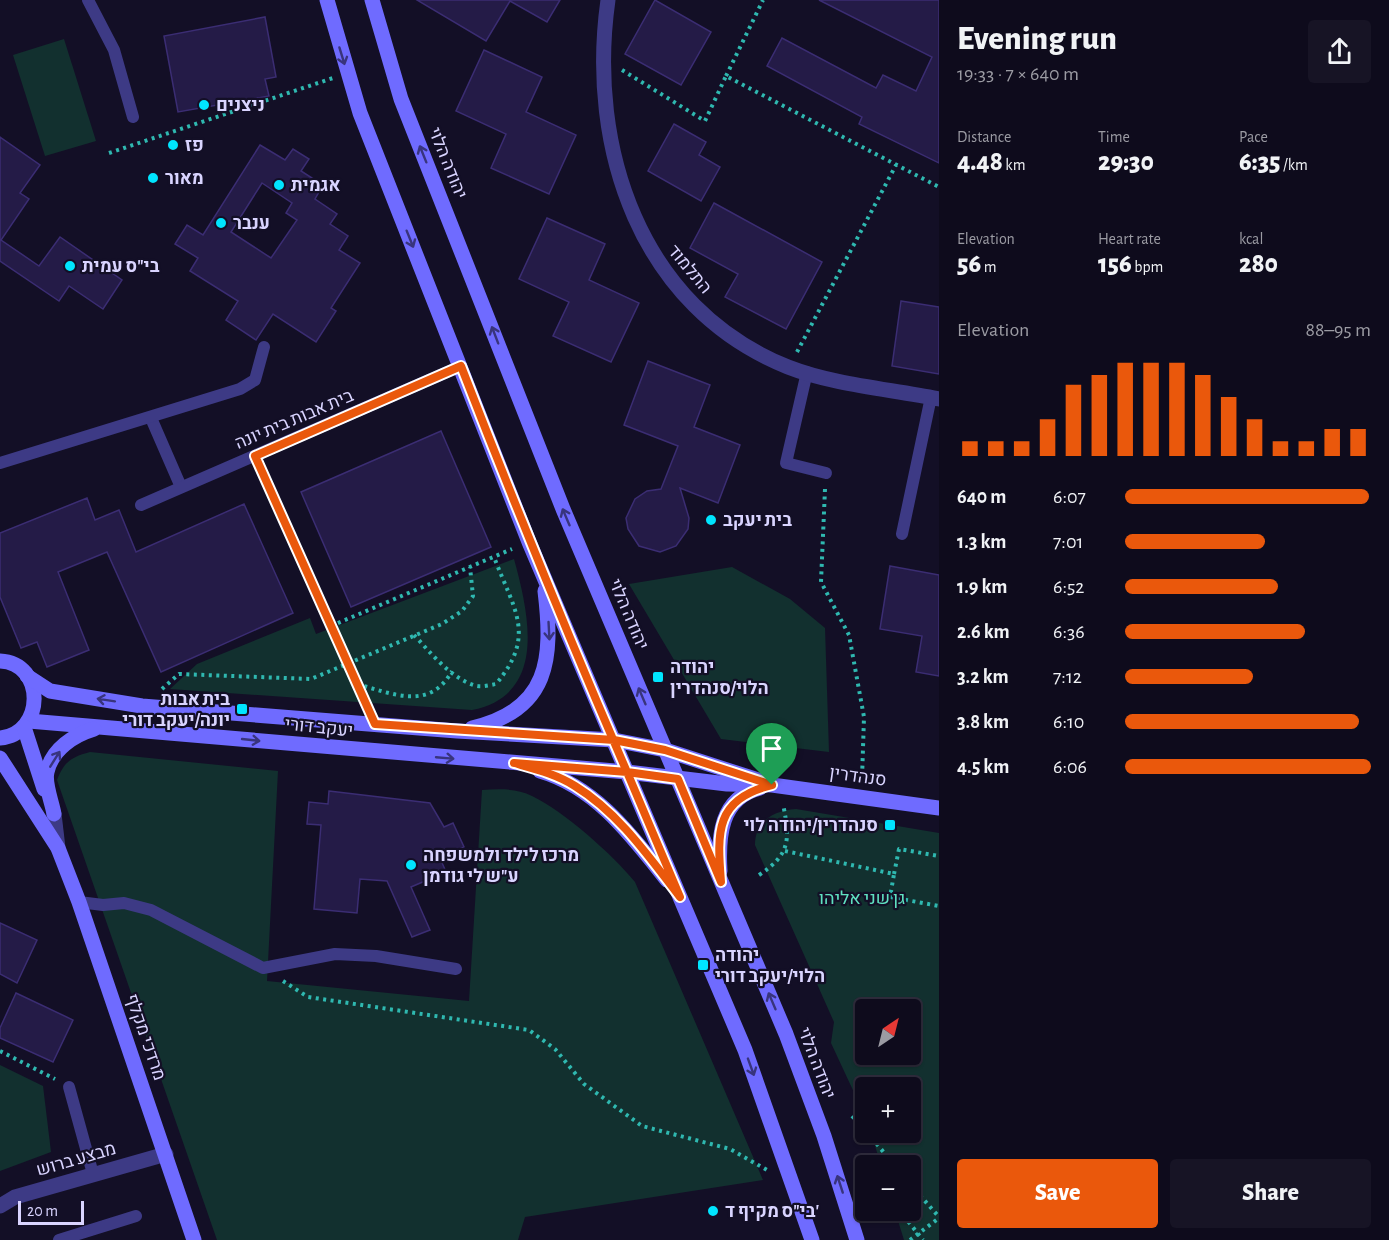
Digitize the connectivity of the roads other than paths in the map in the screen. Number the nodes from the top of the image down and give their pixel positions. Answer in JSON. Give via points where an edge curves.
{"nodes":[{"id":1,"x":88,"y":0,"type":"edge"},
{"id":2,"x":327,"y":0,"type":"edge"},
{"id":3,"x":372,"y":0,"type":"edge"},
{"id":4,"x":608,"y":0,"type":"edge"},
{"id":5,"x":133,"y":117,"type":"dead end"},
{"id":6,"x":264,"y":347,"type":"dead end"},
{"id":7,"x":461,"y":366,"type":"junction"},
{"id":8,"x":807,"y":372,"type":"junction"},
{"id":9,"x":935,"y":398,"type":"edge"},
{"id":10,"x":151,"y":418,"type":"junction"},
{"id":11,"x":0,"y":463,"type":"edge"},
{"id":12,"x":826,"y":473,"type":"road end"},
{"id":13,"x":182,"y":487,"type":"junction"},
{"id":14,"x":141,"y":505,"type":"dead end"},
{"id":15,"x":902,"y":534,"type":"dead end"},
{"id":16,"x":543,"y":573,"type":"junction"},
{"id":17,"x":2,"y":659,"type":"edge"},
{"id":18,"x":27,"y":676,"type":"junction"},
{"id":19,"x":26,"y":724,"type":"junction"},
{"id":20,"x":109,"y":725,"type":"junction"},
{"id":21,"x":458,"y":731,"type":"junction"},
{"id":22,"x":0,"y":738,"type":"edge"},
{"id":23,"x":614,"y":740,"type":"junction"},
{"id":24,"x":665,"y":750,"type":"junction"},
{"id":25,"x":0,"y":758,"type":"edge"},
{"id":26,"x":514,"y":763,"type":"junction"},
{"id":27,"x":627,"y":772,"type":"junction"},
{"id":28,"x":678,"y":779,"type":"junction"},
{"id":29,"x":772,"y":785,"type":"junction"},
{"id":30,"x":939,"y":808,"type":"edge"},
{"id":31,"x":54,"y":814,"type":"junction"},
{"id":32,"x":58,"y":848,"type":"junction"},
{"id":33,"x":721,"y":882,"type":"junction"},
{"id":34,"x":680,"y":897,"type":"junction"},
{"id":35,"x":80,"y":902,"type":"junction"},
{"id":36,"x":456,"y":969,"type":"dead end"},
{"id":37,"x":69,"y":1086,"type":"road end"},
{"id":38,"x":166,"y":1154,"type":"junction"},
{"id":39,"x":93,"y":1174,"type":"junction"},
{"id":40,"x":0,"y":1206,"type":"edge"},
{"id":41,"x":136,"y":1216,"type":"dead end"},
{"id":42,"x":59,"y":1240,"type":"edge"},
{"id":43,"x":194,"y":1240,"type":"edge"},
{"id":44,"x":812,"y":1240,"type":"edge"},
{"id":45,"x":857,"y":1240,"type":"edge"}],
"edges":[{"from":1,"to":5,"type":"lane","via":[[114,50]]},
{"from":2,"to":7,"type":"main road","one_way":true,"via":[[360,113]]},
{"from":24,"to":3,"type":"main road","name":"יהודה הלוי","one_way":true,"via":[[563,509],[401,99]]},
{"from":4,"to":8,"type":"street","name":"התלמוד","via":[[604,58],[613,155],[648,247],[662,270],[724,332],[752,350]]},
{"from":6,"to":10,"type":"lane","via":[[255,380],[240,389]]},
{"from":7,"to":13,"type":"lane","name":"בית אבות בית יונה"},
{"from":7,"to":16,"type":"main road"},
{"from":8,"to":9,"type":"street","name":"התלמוד"},
{"from":8,"to":12,"type":"lane","via":[[786,463]]},
{"from":9,"to":15,"type":"lane"},
{"from":10,"to":11,"type":"lane"},
{"from":10,"to":13,"type":"lane"},
{"from":13,"to":14,"type":"lane","name":"בית אבות בית יונה"},
{"from":16,"to":21,"type":"main road","one_way":true,"via":[[550,643],[542,677],[523,704],[507,715]]},
{"from":16,"to":23,"type":"main road"},
{"from":17,"to":18,"type":"main road","name":"יעקב דורי"},
{"from":18,"to":19,"type":"main road","via":[[35,698]]},
{"from":21,"to":18,"type":"main road","name":"יעקב דורי","one_way":true,"via":[[142,706],[50,691]]},
{"from":19,"to":20,"type":"main road","name":"יעקב דורי"},
{"from":19,"to":22,"type":"main road","via":[[15,734]]},
{"from":19,"to":31,"type":"main road","name":"מרדכי מקלף","via":[[31,756]]},
{"from":20,"to":26,"type":"main road","name":"יעקב דורי","one_way":true},
{"from":31,"to":20,"type":"main road","one_way":true,"via":[[46,773],[54,756],[77,735]]},
{"from":21,"to":23,"type":"main road","name":"יעקב דורי"},
{"from":23,"to":24,"type":"main road","name":"יעקב דורי"},
{"from":23,"to":27,"type":"main road"},
{"from":24,"to":28,"type":"main road","name":"יהודה הלוי"},
{"from":24,"to":29,"type":"main road","name":"סנהדרין"},
{"from":25,"to":32,"type":"main road","name":"מרדכי מקלף"},
{"from":26,"to":27,"type":"main road","name":"יעקב דורי"},
{"from":26,"to":34,"type":"main road","via":[[551,774],[596,801],[640,846]]},
{"from":27,"to":28,"type":"main road","name":"יעקב דורי"},
{"from":27,"to":34,"type":"main road"},
{"from":28,"to":29,"type":"main road","name":"סנהדרין"},
{"from":28,"to":33,"type":"main road","name":"יהודה הלוי"},
{"from":29,"to":30,"type":"main road","name":"סנהדרין"},
{"from":29,"to":33,"type":"main road","via":[[742,795],[725,814],[719,836]]},
{"from":31,"to":32,"type":"street","name":"מרדכי מקלף"},
{"from":32,"to":35,"type":"main road","name":"מרדכי מקלף"},
{"from":45,"to":33,"type":"main road","name":"יהודה הלוי","one_way":true,"via":[[786,1034]]},
{"from":34,"to":44,"type":"main road","one_way":true,"via":[[745,1050]]},
{"from":35,"to":36,"type":"lane","via":[[124,903],[151,910],[262,968],[335,954],[376,956]]},
{"from":35,"to":38,"type":"main road","name":"מרדכי מקלף"},
{"from":37,"to":39,"type":"lane"},
{"from":38,"to":39,"type":"street","name":"מבצע ברוש"},
{"from":38,"to":43,"type":"main road","name":"מרדכי מקלף"},
{"from":39,"to":40,"type":"street","name":"מבצע ברוש","via":[[15,1197]]},
{"from":41,"to":42,"type":"lane"}]}
